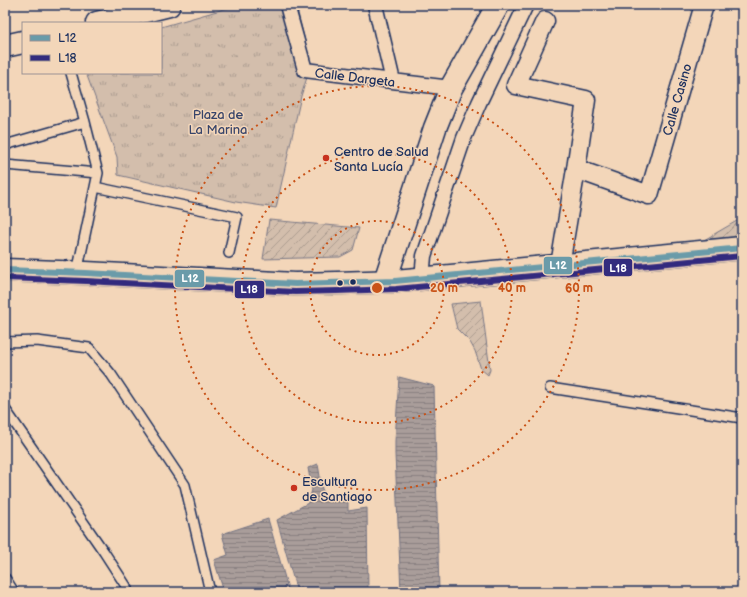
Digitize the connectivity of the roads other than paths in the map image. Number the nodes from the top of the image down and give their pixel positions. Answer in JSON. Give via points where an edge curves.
{"nodes":[{"id":1,"x":169,"y":5,"type":"edge"},
{"id":2,"x":286,"y":5,"type":"edge"},
{"id":3,"x":375,"y":5,"type":"edge"},
{"id":4,"x":498,"y":5,"type":"edge"},
{"id":5,"x":526,"y":5,"type":"edge"},
{"id":6,"x":704,"y":5,"type":"edge"},
{"id":7,"x":545,"y":21,"type":"dead end"},
{"id":8,"x":101,"y":22,"type":"edge"},
{"id":9,"x":22,"y":42,"type":"edge"},
{"id":10,"x":5,"y":46,"type":"edge"},
{"id":11,"x":71,"y":74,"type":"edge"},
{"id":12,"x":451,"y":88,"type":"junction"},
{"id":13,"x":86,"y":122,"type":"junction"},
{"id":14,"x":5,"y":145,"type":"edge"},
{"id":15,"x":5,"y":165,"type":"edge"},
{"id":16,"x":576,"y":169,"type":"junction"},
{"id":17,"x":98,"y":173,"type":"junction"},
{"id":18,"x":95,"y":187,"type":"junction"},
{"id":19,"x":742,"y":248,"type":"edge"},
{"id":20,"x":229,"y":253,"type":"dead end"},
{"id":21,"x":560,"y":265,"type":"junction"},
{"id":22,"x":5,"y":270,"type":"edge"},
{"id":23,"x":77,"y":273,"type":"junction"},
{"id":24,"x":422,"y":279,"type":"junction"},
{"id":25,"x":385,"y":281,"type":"junction"},
{"id":26,"x":5,"y":342,"type":"edge"},
{"id":27,"x":550,"y":388,"type":"dead end"},
{"id":28,"x":5,"y":409,"type":"edge"},
{"id":29,"x":742,"y":418,"type":"edge"},
{"id":30,"x":5,"y":578,"type":"edge"},
{"id":31,"x":14,"y":592,"type":"edge"},
{"id":32,"x":128,"y":592,"type":"edge"},
{"id":33,"x":210,"y":592,"type":"edge"}],
"edges":[{"from":1,"to":8,"type":"main road"},
{"from":2,"to":3,"type":"street","via":[[305,70],[393,80]]},
{"from":2,"to":12,"type":"street","name":"Calle Dargeta","via":[[303,71]]},
{"from":4,"to":12,"type":"main road"},
{"from":5,"to":24,"type":"street","via":[[464,138],[424,256]]},
{"from":6,"to":16,"type":"street","name":"Calle Casino","via":[[648,194]]},
{"from":7,"to":16,"type":"street","via":[[516,85],[586,100]]},
{"from":9,"to":10,"type":"main road"},
{"from":11,"to":13,"type":"lane"},
{"from":12,"to":25,"type":"main road","via":[[435,128]]},
{"from":13,"to":14,"type":"lane"},
{"from":13,"to":17,"type":"lane"},
{"from":15,"to":17,"type":"lane"},
{"from":16,"to":21,"type":"street"},
{"from":17,"to":18,"type":"lane"},
{"from":18,"to":20,"type":"lane","via":[[237,216]]},
{"from":18,"to":23,"type":"lane"},
{"from":19,"to":21,"type":"main road"},
{"from":21,"to":24,"type":"main road"},
{"from":22,"to":23,"type":"main road"},
{"from":23,"to":25,"type":"main road","via":[[295,284]]},
{"from":24,"to":25,"type":"main road"},
{"from":26,"to":33,"type":"lane","via":[[37,341],[89,348],[185,485]]},
{"from":27,"to":29,"type":"lane"},
{"from":28,"to":32,"type":"lane","via":[[104,552]]},
{"from":30,"to":31,"type":"lane"}]}
